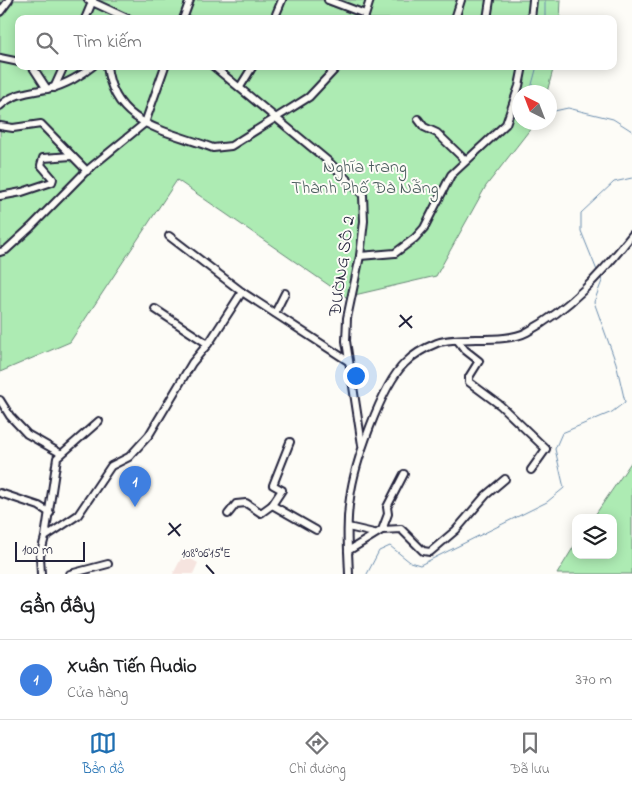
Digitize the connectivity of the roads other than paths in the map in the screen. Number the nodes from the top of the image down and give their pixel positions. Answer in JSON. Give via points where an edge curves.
{"nodes":[{"id":1,"x":9,"y":0,"type":"edge"},
{"id":2,"x":190,"y":0,"type":"edge"},
{"id":3,"x":282,"y":0,"type":"edge"},
{"id":4,"x":328,"y":0,"type":"edge"},
{"id":5,"x":370,"y":0,"type":"edge"},
{"id":6,"x":460,"y":0,"type":"edge"},
{"id":7,"x":490,"y":0,"type":"edge"},
{"id":8,"x":532,"y":0,"type":"edge"},
{"id":9,"x":91,"y":1,"type":"edge"},
{"id":10,"x":0,"y":12,"type":"edge"},
{"id":11,"x":86,"y":15,"type":"edge"},
{"id":12,"x":121,"y":15,"type":"edge"},
{"id":13,"x":184,"y":15,"type":"edge"},
{"id":14,"x":276,"y":15,"type":"edge"},
{"id":15,"x":360,"y":15,"type":"edge"},
{"id":16,"x":365,"y":15,"type":"edge"},
{"id":17,"x":456,"y":15,"type":"edge"},
{"id":18,"x":488,"y":15,"type":"edge"},
{"id":19,"x":531,"y":15,"type":"edge"},
{"id":20,"x":0,"y":58,"type":"edge"},
{"id":21,"x":15,"y":61,"type":"edge"},
{"id":22,"x":34,"y":70,"type":"edge"},
{"id":23,"x":62,"y":70,"type":"edge"},
{"id":24,"x":86,"y":70,"type":"edge"},
{"id":25,"x":108,"y":70,"type":"edge"},
{"id":26,"x":164,"y":70,"type":"edge"},
{"id":27,"x":218,"y":70,"type":"edge"},
{"id":28,"x":250,"y":70,"type":"edge"},
{"id":29,"x":335,"y":70,"type":"edge"},
{"id":30,"x":522,"y":70,"type":"edge"},
{"id":31,"x":240,"y":86,"type":"junction"},
{"id":32,"x":54,"y":88,"type":"junction"},
{"id":33,"x":46,"y":89,"type":"junction"},
{"id":34,"x":0,"y":106,"type":"edge"},
{"id":35,"x":276,"y":117,"type":"junction"},
{"id":36,"x":418,"y":119,"type":"dead end"},
{"id":37,"x":146,"y":123,"type":"junction"},
{"id":38,"x":0,"y":126,"type":"edge"},
{"id":39,"x":72,"y":156,"type":"junction"},
{"id":40,"x":465,"y":160,"type":"junction"},
{"id":41,"x":87,"y":170,"type":"junction"},
{"id":42,"x":0,"y":196,"type":"edge"},
{"id":43,"x":632,"y":235,"type":"edge"},
{"id":44,"x":169,"y":236,"type":"dead end"},
{"id":45,"x":0,"y":252,"type":"edge"},
{"id":46,"x":360,"y":256,"type":"junction"},
{"id":47,"x":242,"y":292,"type":"junction"},
{"id":48,"x":285,"y":292,"type":"dead end"},
{"id":49,"x":155,"y":309,"type":"dead end"},
{"id":50,"x":275,"y":314,"type":"junction"},
{"id":51,"x":458,"y":341,"type":"junction"},
{"id":52,"x":208,"y":344,"type":"junction"},
{"id":53,"x":348,"y":361,"type":"junction"},
{"id":54,"x":0,"y":400,"type":"edge"},
{"id":55,"x":99,"y":421,"type":"dead end"},
{"id":56,"x":290,"y":442,"type":"dead end"},
{"id":57,"x":362,"y":448,"type":"junction"},
{"id":58,"x":60,"y":453,"type":"junction"},
{"id":59,"x":531,"y":470,"type":"dead end"},
{"id":60,"x":404,"y":474,"type":"dead end"},
{"id":61,"x":505,"y":479,"type":"dead end"},
{"id":62,"x":0,"y":492,"type":"edge"},
{"id":63,"x":272,"y":505,"type":"junction"},
{"id":64,"x":50,"y":513,"type":"junction"},
{"id":65,"x":228,"y":514,"type":"dead end"},
{"id":66,"x":348,"y":527,"type":"junction"},
{"id":67,"x":316,"y":530,"type":"dead end"},
{"id":68,"x":382,"y":530,"type":"junction"},
{"id":69,"x":374,"y":533,"type":"dead end"},
{"id":70,"x":44,"y":546,"type":"junction"},
{"id":71,"x":348,"y":551,"type":"junction"},
{"id":72,"x":108,"y":564,"type":"dead end"},
{"id":73,"x":91,"y":572,"type":"edge"},
{"id":74,"x":41,"y":574,"type":"edge"},
{"id":75,"x":70,"y":574,"type":"edge"},
{"id":76,"x":349,"y":574,"type":"edge"}],
"edges":[{"from":1,"to":10,"type":"street"},
{"from":2,"to":13,"type":"street"},
{"from":3,"to":14,"type":"street"},
{"from":4,"to":15,"type":"street"},
{"from":5,"to":16,"type":"street"},
{"from":6,"to":17,"type":"street"},
{"from":7,"to":18,"type":"street"},
{"from":8,"to":19,"type":"street"},
{"from":9,"to":11,"type":"street"},
{"from":9,"to":12,"type":"street"},
{"from":20,"to":21,"type":"street"},
{"from":22,"to":33,"type":"street"},
{"from":23,"to":32,"type":"street"},
{"from":24,"to":32,"type":"street"},
{"from":25,"to":37,"type":"street","via":[[109,82],[119,102],[138,121]]},
{"from":26,"to":37,"type":"street"},
{"from":27,"to":31,"type":"street","name":"ĐƯỜNG SỐ 2"},
{"from":28,"to":31,"type":"street"},
{"from":29,"to":35,"type":"street","via":[[317,91]]},
{"from":30,"to":40,"type":"street","via":[[506,124]]},
{"from":31,"to":35,"type":"street","name":"ĐƯỜNG SỐ 2"},
{"from":32,"to":33,"type":"street"},
{"from":33,"to":34,"type":"street","via":[[10,98]]},
{"from":35,"to":37,"type":"street","via":[[224,148],[213,148]]},
{"from":35,"to":46,"type":"street","name":"ĐƯỜNG SỐ 2","via":[[363,195]]},
{"from":36,"to":40,"type":"street"},
{"from":37,"to":41,"type":"street"},
{"from":38,"to":39,"type":"street","via":[[13,128],[41,124]]},
{"from":39,"to":41,"type":"street"},
{"from":39,"to":42,"type":"street","via":[[43,158],[41,165],[52,182]]},
{"from":40,"to":46,"type":"street","via":[[452,175],[424,228],[415,238],[395,253]]},
{"from":41,"to":45,"type":"street","via":[[31,227]]},
{"from":43,"to":51,"type":"street","via":[[573,300],[526,333]]},
{"from":44,"to":47,"type":"street"},
{"from":46,"to":53,"type":"street","name":"ĐƯỜNG SỐ 2","via":[[347,318]]},
{"from":47,"to":50,"type":"street"},
{"from":47,"to":52,"type":"street"},
{"from":48,"to":50,"type":"street"},
{"from":49,"to":52,"type":"street"},
{"from":50,"to":53,"type":"street"},
{"from":51,"to":57,"type":"street","via":[[438,343],[405,362],[392,379]]},
{"from":51,"to":59,"type":"street","via":[[479,361],[469,377],[471,384],[500,405],[546,449]]},
{"from":52,"to":70,"type":"street","via":[[192,363],[149,435],[129,457],[111,466],[78,515],[46,537]]},
{"from":53,"to":57,"type":"street","name":"ĐƯỜNG SỐ 2"},
{"from":54,"to":58,"type":"street","via":[[24,431]]},
{"from":55,"to":58,"type":"street"},
{"from":56,"to":63,"type":"street","via":[[273,484],[282,490]]},
{"from":57,"to":66,"type":"street","via":[[354,473]]},
{"from":58,"to":64,"type":"street"},
{"from":60,"to":68,"type":"street","via":[[387,506],[388,514]]},
{"from":61,"to":68,"type":"street","via":[[430,552],[423,550],[401,529]]},
{"from":62,"to":64,"type":"street"},
{"from":63,"to":65,"type":"street","via":[[261,513],[246,503],[236,504]]},
{"from":63,"to":67,"type":"street"},
{"from":64,"to":70,"type":"street"},
{"from":66,"to":69,"type":"street"},
{"from":66,"to":71,"type":"street"},
{"from":68,"to":71,"type":"street"},
{"from":70,"to":74,"type":"street","via":[[39,562]]},
{"from":71,"to":76,"type":"street"},
{"from":72,"to":73,"type":"street"},
{"from":73,"to":75,"type":"street"}]}
